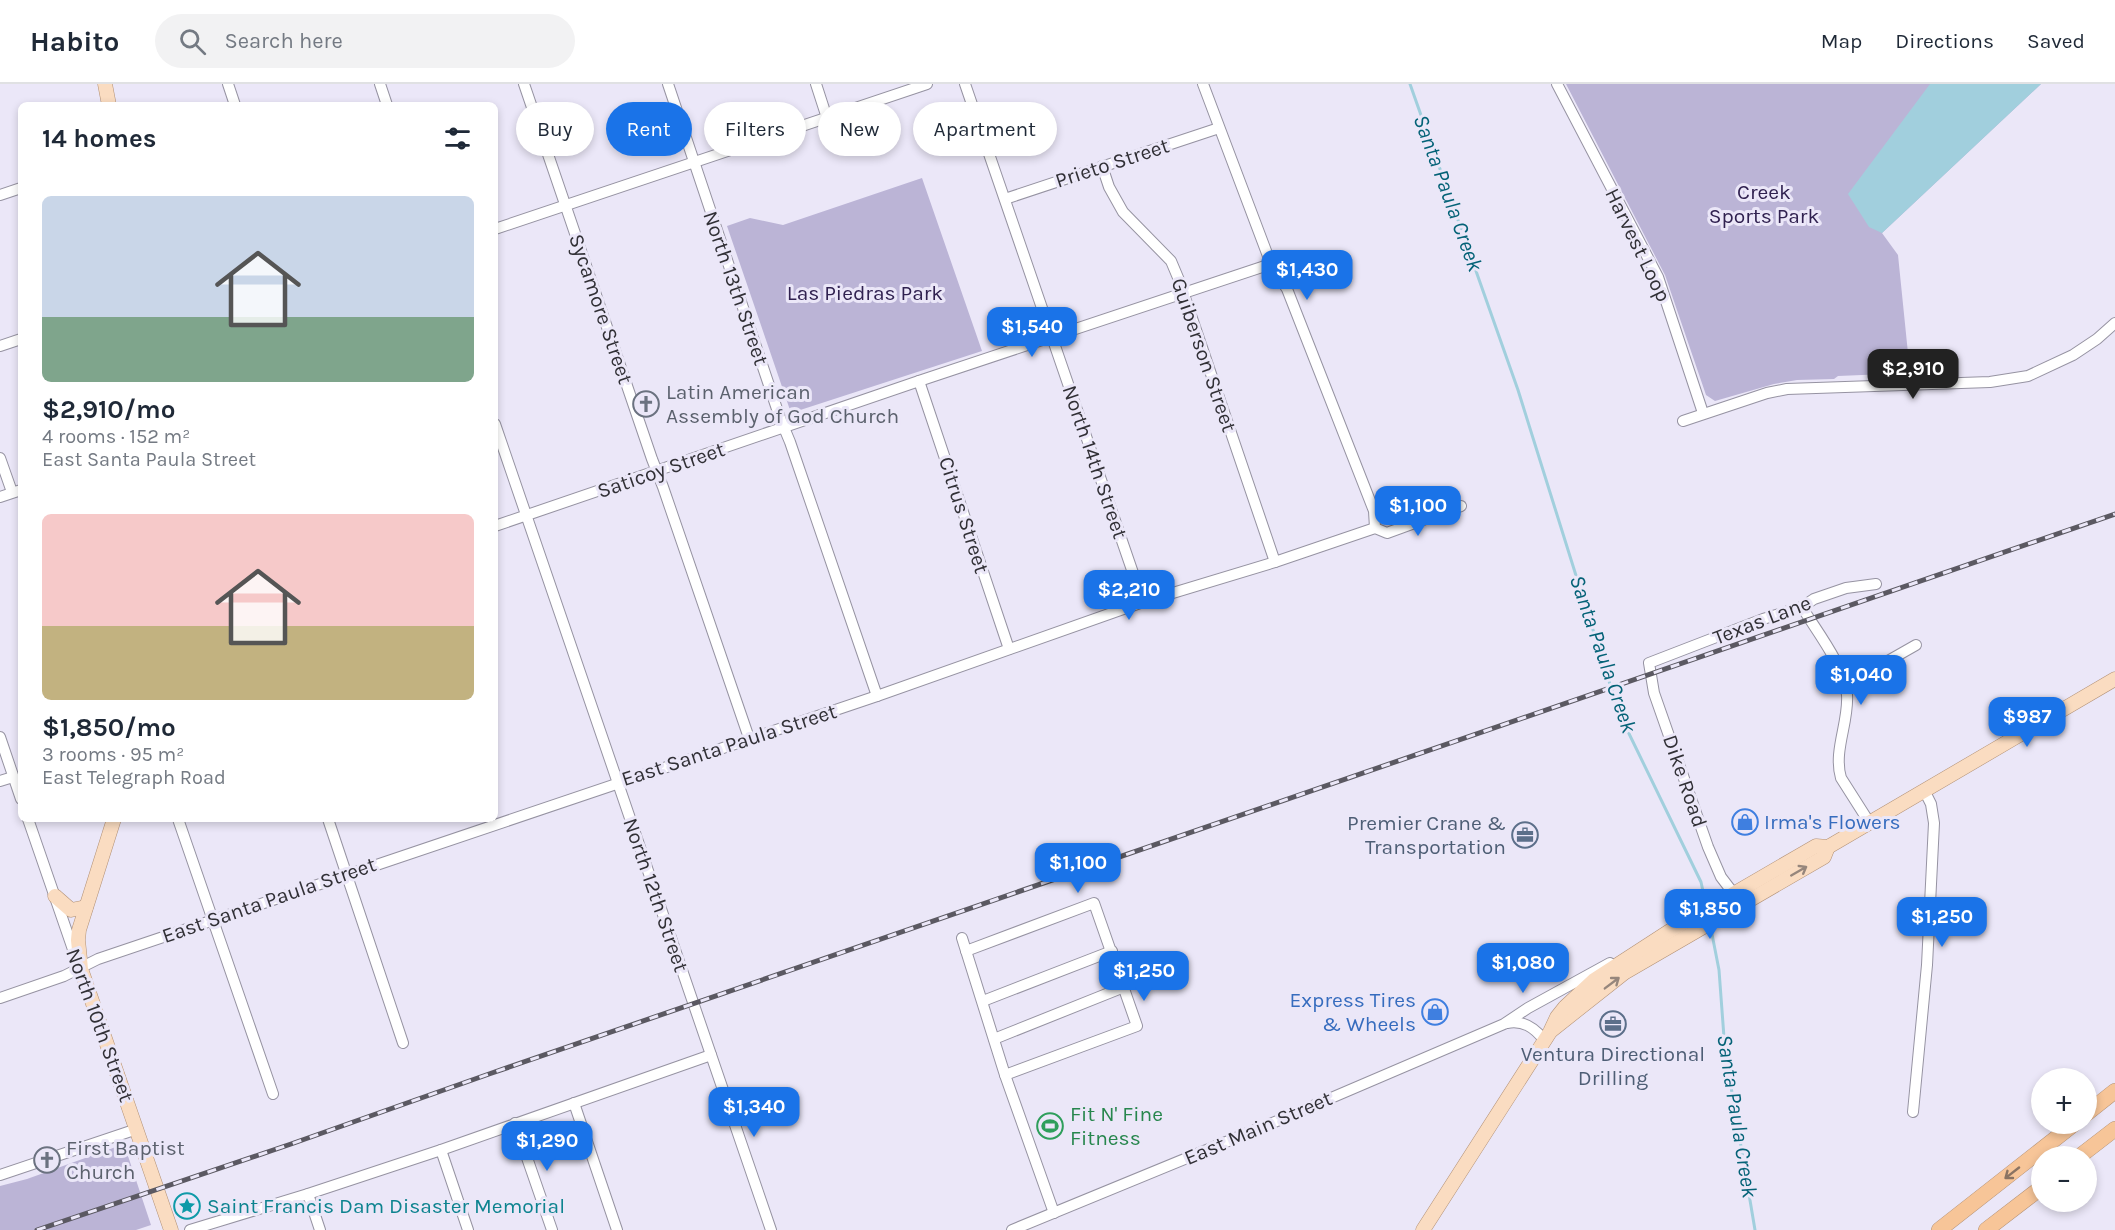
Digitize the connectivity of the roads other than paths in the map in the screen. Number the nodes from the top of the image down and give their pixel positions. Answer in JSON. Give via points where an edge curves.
{"nodes":[{"id":1,"x":105,"y":84,"type":"edge"},
{"id":2,"x":228,"y":84,"type":"edge"},
{"id":3,"x":380,"y":84,"type":"edge"},
{"id":4,"x":524,"y":84,"type":"edge"},
{"id":5,"x":668,"y":84,"type":"edge"},
{"id":6,"x":816,"y":84,"type":"edge"},
{"id":7,"x":927,"y":84,"type":"edge"},
{"id":8,"x":965,"y":84,"type":"edge"},
{"id":9,"x":1203,"y":84,"type":"edge"},
{"id":10,"x":1557,"y":84,"type":"edge"},
{"id":11,"x":108,"y":102,"type":"edge"},
{"id":12,"x":234,"y":102,"type":"edge"},
{"id":13,"x":386,"y":102,"type":"edge"},
{"id":14,"x":822,"y":102,"type":"edge"},
{"id":15,"x":874,"y":102,"type":"edge"},
{"id":16,"x":818,"y":121,"type":"edge"},
{"id":17,"x":1219,"y":128,"type":"junction"},
{"id":18,"x":694,"y":161,"type":"junction"},
{"id":19,"x":1102,"y":166,"type":"junction"},
{"id":20,"x":18,"y":189,"type":"edge"},
{"id":21,"x":0,"y":195,"type":"edge"},
{"id":22,"x":1005,"y":199,"type":"junction"},
{"id":23,"x":566,"y":204,"type":"junction"},
{"id":24,"x":498,"y":228,"type":"edge"},
{"id":25,"x":1271,"y":264,"type":"junction"},
{"id":26,"x":1184,"y":294,"type":"junction"},
{"id":27,"x":2115,"y":323,"type":"edge"},
{"id":28,"x":1052,"y":337,"type":"junction"},
{"id":29,"x":18,"y":340,"type":"edge"},
{"id":30,"x":0,"y":346,"type":"edge"},
{"id":31,"x":919,"y":381,"type":"junction"},
{"id":32,"x":1702,"y":413,"type":"junction"},
{"id":33,"x":1683,"y":421,"type":"dead end"},
{"id":34,"x":784,"y":428,"type":"junction"},
{"id":35,"x":498,"y":433,"type":"edge"},
{"id":36,"x":0,"y":458,"type":"edge"},
{"id":37,"x":657,"y":472,"type":"junction"},
{"id":38,"x":17,"y":491,"type":"edge"},
{"id":39,"x":0,"y":497,"type":"edge"},
{"id":40,"x":1461,"y":506,"type":"dead end"},
{"id":41,"x":527,"y":515,"type":"junction"},
{"id":42,"x":498,"y":525,"type":"edge"},
{"id":43,"x":1375,"y":528,"type":"junction"},
{"id":44,"x":1275,"y":562,"type":"junction"},
{"id":45,"x":1876,"y":584,"type":"dead end"},
{"id":46,"x":1143,"y":602,"type":"junction"},
{"id":47,"x":1802,"y":607,"type":"junction"},
{"id":48,"x":1916,"y":645,"type":"dead end"},
{"id":49,"x":1009,"y":649,"type":"junction"},
{"id":50,"x":1649,"y":663,"type":"joint"},
{"id":51,"x":2115,"y":679,"type":"edge"},
{"id":52,"x":1844,"y":682,"type":"junction"},
{"id":53,"x":877,"y":696,"type":"junction"},
{"id":54,"x":0,"y":737,"type":"edge"},
{"id":55,"x":749,"y":738,"type":"junction"},
{"id":56,"x":13,"y":777,"type":"junction"},
{"id":57,"x":0,"y":781,"type":"edge"},
{"id":58,"x":618,"y":782,"type":"junction"},
{"id":59,"x":1924,"y":790,"type":"junction"},
{"id":60,"x":18,"y":791,"type":"edge"},
{"id":61,"x":29,"y":822,"type":"edge"},
{"id":62,"x":113,"y":822,"type":"edge"},
{"id":63,"x":179,"y":822,"type":"edge"},
{"id":64,"x":329,"y":822,"type":"edge"},
{"id":65,"x":1869,"y":822,"type":"junction"},
{"id":66,"x":347,"y":874,"type":"junction"},
{"id":67,"x":54,"y":897,"type":"junction"},
{"id":68,"x":1730,"y":901,"type":"junction"},
{"id":69,"x":87,"y":907,"type":"junction"},
{"id":70,"x":213,"y":920,"type":"junction"},
{"id":71,"x":962,"y":938,"type":"dead end"},
{"id":72,"x":1671,"y":938,"type":"junction"},
{"id":73,"x":966,"y":951,"type":"junction"},
{"id":74,"x":1112,"y":951,"type":"junction"},
{"id":75,"x":81,"y":969,"type":"junction"},
{"id":76,"x":1124,"y":987,"type":"junction"},
{"id":77,"x":0,"y":998,"type":"edge"},
{"id":78,"x":983,"y":1001,"type":"junction"},
{"id":79,"x":1503,"y":1024,"type":"junction"},
{"id":80,"x":1547,"y":1036,"type":"junction"},
{"id":81,"x":994,"y":1039,"type":"junction"},
{"id":82,"x":403,"y":1043,"type":"dead end"},
{"id":83,"x":711,"y":1055,"type":"junction"},
{"id":84,"x":1005,"y":1075,"type":"junction"},
{"id":85,"x":2115,"y":1091,"type":"edge"},
{"id":86,"x":273,"y":1094,"type":"dead end"},
{"id":87,"x":574,"y":1103,"type":"junction"},
{"id":88,"x":2097,"y":1105,"type":"edge"},
{"id":89,"x":1913,"y":1112,"type":"dead end"},
{"id":90,"x":515,"y":1124,"type":"junction"},
{"id":91,"x":137,"y":1129,"type":"junction"},
{"id":92,"x":2115,"y":1129,"type":"edge"},
{"id":93,"x":2061,"y":1134,"type":"edge"},
{"id":94,"x":2093,"y":1146,"type":"edge"},
{"id":95,"x":441,"y":1150,"type":"junction"},
{"id":96,"x":0,"y":1175,"type":"edge"},
{"id":97,"x":308,"y":1194,"type":"junction"},
{"id":98,"x":2031,"y":1195,"type":"edge"},
{"id":99,"x":1054,"y":1213,"type":"junction"},
{"id":100,"x":171,"y":1230,"type":"edge"},
{"id":101,"x":190,"y":1230,"type":"edge"},
{"id":102,"x":320,"y":1230,"type":"edge"},
{"id":103,"x":468,"y":1230,"type":"edge"},
{"id":104,"x":552,"y":1230,"type":"edge"},
{"id":105,"x":617,"y":1230,"type":"edge"},
{"id":106,"x":771,"y":1230,"type":"edge"},
{"id":107,"x":1012,"y":1230,"type":"edge"},
{"id":108,"x":1423,"y":1230,"type":"edge"},
{"id":109,"x":1939,"y":1230,"type":"edge"},
{"id":110,"x":1986,"y":1230,"type":"edge"}],
"edges":[{"from":1,"to":11,"type":"main road"},
{"from":2,"to":12,"type":"street"},
{"from":3,"to":13,"type":"street"},
{"from":4,"to":23,"type":"street","name":"Sycamore Street"},
{"from":5,"to":18,"type":"street","name":"North 13th Street"},
{"from":6,"to":14,"type":"street"},
{"from":7,"to":15,"type":"street"},
{"from":8,"to":22,"type":"street","name":"North 14th Street"},
{"from":9,"to":17,"type":"street"},
{"from":10,"to":32,"type":"street","name":"Harvest Loop","via":[[1658,277]]},
{"from":16,"to":18,"type":"street"},
{"from":17,"to":19,"type":"street","name":"Prieto Street"},
{"from":17,"to":25,"type":"street"},
{"from":18,"to":23,"type":"street"},
{"from":18,"to":34,"type":"street","name":"North 13th Street"},
{"from":19,"to":22,"type":"street","name":"Prieto Street"},
{"from":19,"to":26,"type":"street","name":"Guiberson Street","via":[[1123,212],[1171,261]]},
{"from":20,"to":21,"type":"street"},
{"from":22,"to":28,"type":"street","name":"North 14th Street"},
{"from":23,"to":24,"type":"street"},
{"from":23,"to":37,"type":"street","name":"Sycamore Street"},
{"from":25,"to":26,"type":"street","name":"Saticoy Street"},
{"from":25,"to":43,"type":"street","via":[[1287,289],[1374,511]]},
{"from":26,"to":28,"type":"street","name":"Saticoy Street"},
{"from":26,"to":44,"type":"street","name":"Guiberson Street"},
{"from":27,"to":32,"type":"street","via":[[2073,355],[2028,376],[1990,382],[1787,389]]},
{"from":28,"to":31,"type":"street","name":"Saticoy Street"},
{"from":28,"to":46,"type":"street","name":"North 14th Street"},
{"from":29,"to":30,"type":"street"},
{"from":31,"to":34,"type":"street","name":"Saticoy Street"},
{"from":31,"to":49,"type":"street","name":"Citrus Street"},
{"from":32,"to":33,"type":"street"},
{"from":34,"to":37,"type":"street","name":"Saticoy Street"},
{"from":34,"to":53,"type":"street","name":"North 13th Street"},
{"from":35,"to":41,"type":"street","name":"North 12th Street"},
{"from":36,"to":38,"type":"street"},
{"from":37,"to":41,"type":"street","name":"Saticoy Street"},
{"from":37,"to":55,"type":"street","name":"Sycamore Street"},
{"from":38,"to":39,"type":"street"},
{"from":40,"to":43,"type":"street","name":"East Santa Paula Street","via":[[1387,533]]},
{"from":41,"to":42,"type":"street","name":"Saticoy Street"},
{"from":41,"to":58,"type":"street","name":"North 12th Street"},
{"from":43,"to":44,"type":"street","name":"East Santa Paula Street"},
{"from":44,"to":46,"type":"street","name":"East Santa Paula Street"},
{"from":45,"to":47,"type":"street","name":"Texas Lane","via":[[1846,588]]},
{"from":46,"to":49,"type":"street","name":"East Santa Paula Street"},
{"from":47,"to":50,"type":"street","name":"Texas Lane"},
{"from":47,"to":52,"type":"street"},
{"from":48,"to":52,"type":"street"},
{"from":49,"to":53,"type":"street","name":"East Santa Paula Street"},
{"from":50,"to":68,"type":"street","name":"Dike Road","via":[[1654,693],[1707,847]]},
{"from":51,"to":59,"type":"main road"},
{"from":52,"to":65,"type":"street","via":[[1846,713],[1839,772]]},
{"from":53,"to":55,"type":"street","name":"East Santa Paula Street"},
{"from":54,"to":56,"type":"street"},
{"from":55,"to":58,"type":"street","name":"East Santa Paula Street"},
{"from":56,"to":57,"type":"street"},
{"from":56,"to":60,"type":"street"},
{"from":58,"to":66,"type":"street","name":"East Santa Paula Street"},
{"from":58,"to":83,"type":"street","name":"North 12th Street"},
{"from":59,"to":65,"type":"main road"},
{"from":59,"to":89,"type":"street","via":[[1934,823],[1927,965]]},
{"from":61,"to":67,"type":"street","name":"North 10th Street"},
{"from":62,"to":69,"type":"main road"},
{"from":63,"to":70,"type":"street"},
{"from":64,"to":66,"type":"street"},
{"from":65,"to":68,"type":"main road","via":[[1828,846],[1816,846]]},
{"from":66,"to":70,"type":"street","name":"East Santa Paula Street"},
{"from":66,"to":82,"type":"street"},
{"from":67,"to":69,"type":"main road","via":[[70,910]]},
{"from":67,"to":75,"type":"street","name":"North 10th Street"},
{"from":68,"to":72,"type":"main road"},
{"from":69,"to":75,"type":"main road","via":[[78,940]]},
{"from":70,"to":75,"type":"street","name":"East Santa Paula Street","via":[[98,959]]},
{"from":70,"to":86,"type":"street"},
{"from":71,"to":73,"type":"street"},
{"from":72,"to":79,"type":"street","name":"East Main Street","via":[[1558,992]]},
{"from":72,"to":80,"type":"main road","via":[[1580,990]]},
{"from":73,"to":74,"type":"street","via":[[1094,903]]},
{"from":73,"to":78,"type":"street"},
{"from":74,"to":76,"type":"street"},
{"from":74,"to":78,"type":"street"},
{"from":75,"to":77,"type":"street","name":"East Santa Paula Street"},
{"from":75,"to":91,"type":"main road","name":"North 10th Street"},
{"from":76,"to":81,"type":"street"},
{"from":76,"to":84,"type":"street","via":[[1137,1026]]},
{"from":78,"to":81,"type":"street"},
{"from":79,"to":80,"type":"street","name":"East Main Street","via":[[1529,1025]]},
{"from":79,"to":99,"type":"street","name":"East Main Street"},
{"from":80,"to":108,"type":"main road"},
{"from":81,"to":84,"type":"street"},
{"from":83,"to":87,"type":"street"},
{"from":83,"to":106,"type":"street","name":"North 12th Street"},
{"from":84,"to":99,"type":"street"},
{"from":85,"to":88,"type":"highway"},
{"from":87,"to":90,"type":"street"},
{"from":87,"to":105,"type":"street"},
{"from":90,"to":95,"type":"street"},
{"from":90,"to":104,"type":"street"},
{"from":91,"to":96,"type":"street"},
{"from":91,"to":100,"type":"main road","name":"North 10th Street"},
{"from":92,"to":94,"type":"highway"},
{"from":93,"to":109,"type":"highway","one_way":true},
{"from":95,"to":97,"type":"street"},
{"from":95,"to":103,"type":"street"},
{"from":97,"to":101,"type":"street"},
{"from":97,"to":102,"type":"street"},
{"from":98,"to":110,"type":"highway"},
{"from":99,"to":107,"type":"street","name":"East Main Street"}]}
